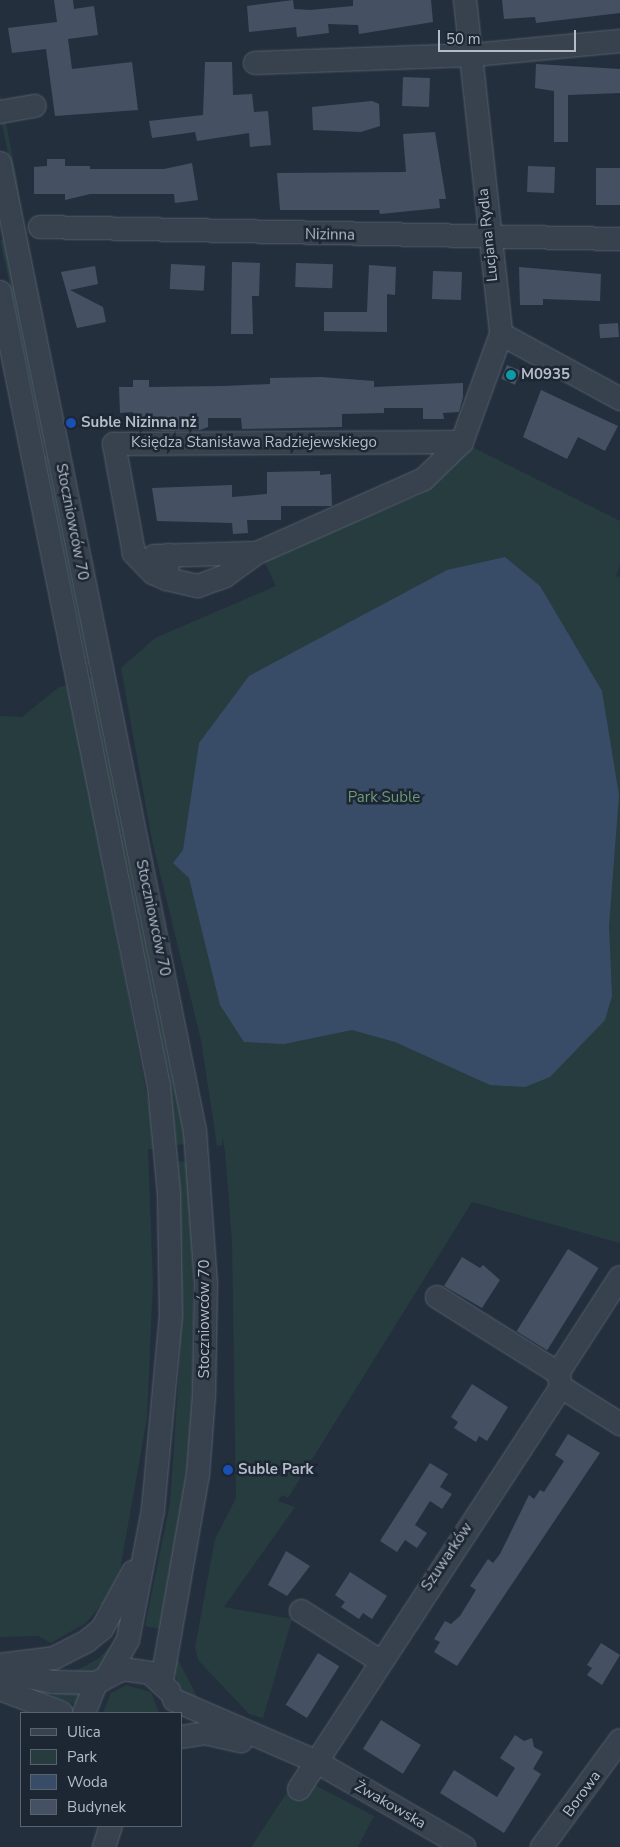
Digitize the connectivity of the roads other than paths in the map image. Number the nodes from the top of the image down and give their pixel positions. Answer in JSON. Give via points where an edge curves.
{"nodes":[{"id":1,"x":465,"y":0,"type":"edge"},
{"id":2,"x":620,"y":40,"type":"edge"},
{"id":3,"x":473,"y":55,"type":"junction"},
{"id":4,"x":255,"y":63,"type":"dead end"},
{"id":5,"x":34,"y":106,"type":"dead end"},
{"id":6,"x":0,"y":112,"type":"edge"},
{"id":7,"x":0,"y":163,"type":"edge"},
{"id":8,"x":40,"y":227,"type":"dead end"},
{"id":9,"x":488,"y":235,"type":"junction"},
{"id":10,"x":620,"y":239,"type":"edge"},
{"id":11,"x":0,"y":292,"type":"edge"},
{"id":12,"x":501,"y":334,"type":"junction"},
{"id":13,"x":620,"y":399,"type":"edge"},
{"id":14,"x":462,"y":442,"type":"junction"},
{"id":15,"x":130,"y":540,"type":"junction"},
{"id":16,"x":257,"y":553,"type":"junction"},
{"id":17,"x":168,"y":555,"type":"junction"},
{"id":18,"x":166,"y":579,"type":"junction"},
{"id":19,"x":620,"y":1277,"type":"edge"},
{"id":20,"x":436,"y":1297,"type":"dead end"},
{"id":21,"x":559,"y":1380,"type":"junction"},
{"id":22,"x":620,"y":1424,"type":"edge"},
{"id":23,"x":150,"y":1530,"type":"junction"},
{"id":24,"x":301,"y":1611,"type":"dead end"},
{"id":25,"x":380,"y":1662,"type":"junction"},
{"id":26,"x":0,"y":1665,"type":"edge"},
{"id":27,"x":0,"y":1671,"type":"edge"},
{"id":28,"x":102,"y":1678,"type":"junction"},
{"id":29,"x":0,"y":1689,"type":"edge"},
{"id":30,"x":170,"y":1698,"type":"edge"},
{"id":31,"x":59,"y":1712,"type":"edge"},
{"id":32,"x":85,"y":1712,"type":"edge"},
{"id":33,"x":182,"y":1736,"type":"edge"},
{"id":34,"x":620,"y":1740,"type":"edge"},
{"id":35,"x":317,"y":1762,"type":"junction"},
{"id":36,"x":299,"y":1789,"type":"dead end"},
{"id":37,"x":99,"y":1827,"type":"edge"},
{"id":38,"x":110,"y":1827,"type":"edge"},
{"id":39,"x":95,"y":1847,"type":"edge"},
{"id":40,"x":104,"y":1847,"type":"edge"},
{"id":41,"x":464,"y":1847,"type":"edge"},
{"id":42,"x":542,"y":1847,"type":"edge"}],
"edges":[{"from":1,"to":3,"type":"street","name":"Lucjana Rydla"},
{"from":2,"to":3,"type":"street"},
{"from":3,"to":4,"type":"street"},
{"from":3,"to":9,"type":"street","name":"Lucjana Rydla"},
{"from":5,"to":6,"type":"street"},
{"from":7,"to":30,"type":"street","name":"Stoczniowców 70","via":[[195,1130],[206,1283],[204,1395],[198,1474]]},
{"from":8,"to":9,"type":"street","name":"Nizinna"},
{"from":9,"to":10,"type":"street","name":"Nizinna"},
{"from":9,"to":12,"type":"street","name":"Lucjana Rydla"},
{"from":11,"to":23,"type":"street","name":"Stoczniowców 70","via":[[159,1086],[169,1194],[171,1315]]},
{"from":12,"to":13,"type":"street"},
{"from":12,"to":14,"type":"street","name":"Księdza Stanisława Radziejewskiego"},
{"from":14,"to":15,"type":"street","name":"Księdza Stanisława Radziejewskiego","via":[[114,444]]},
{"from":14,"to":16,"type":"street","name":"Księdza Stanisława Radziejewskiego","via":[[424,478]]},
{"from":15,"to":17,"type":"street","name":"Księdza Stanisława Radziejewskiego","via":[[142,552]]},
{"from":15,"to":18,"type":"street","name":"Księdza Stanisława Radziejewskiego","via":[[142,564]]},
{"from":16,"to":17,"type":"street","name":"Księdza Stanisława Radziejewskiego"},
{"from":16,"to":18,"type":"street","name":"Księdza Stanisława Radziejewskiego","via":[[225,576],[198,586]]},
{"from":17,"to":18,"type":"street"},
{"from":19,"to":21,"type":"street","name":"Szuwarków"},
{"from":20,"to":21,"type":"street"},
{"from":21,"to":22,"type":"street"},
{"from":21,"to":25,"type":"street","name":"Szuwarków"},
{"from":23,"to":26,"type":"street","via":[[124,1594],[102,1629],[54,1658]]},
{"from":23,"to":28,"type":"street","name":"Stoczniowców 70","via":[[128,1640]]},
{"from":24,"to":25,"type":"street"},
{"from":25,"to":35,"type":"street","name":"Szuwarków"},
{"from":27,"to":28,"type":"street","via":[[41,1681]]},
{"from":28,"to":30,"type":"street","name":"Żwakowska","via":[[137,1669]]},
{"from":28,"to":32,"type":"street","name":"Stoczniowców 70"},
{"from":29,"to":31,"type":"street"},
{"from":30,"to":35,"type":"street","name":"Żwakowska"},
{"from":33,"to":35,"type":"street","name":"Żwakowska","via":[[214,1734]]},
{"from":34,"to":42,"type":"street","name":"Borowa"},
{"from":35,"to":36,"type":"street","name":"Szuwarków"},
{"from":35,"to":41,"type":"street","name":"Żwakowska"},
{"from":37,"to":39,"type":"street"},
{"from":38,"to":40,"type":"street"}]}
